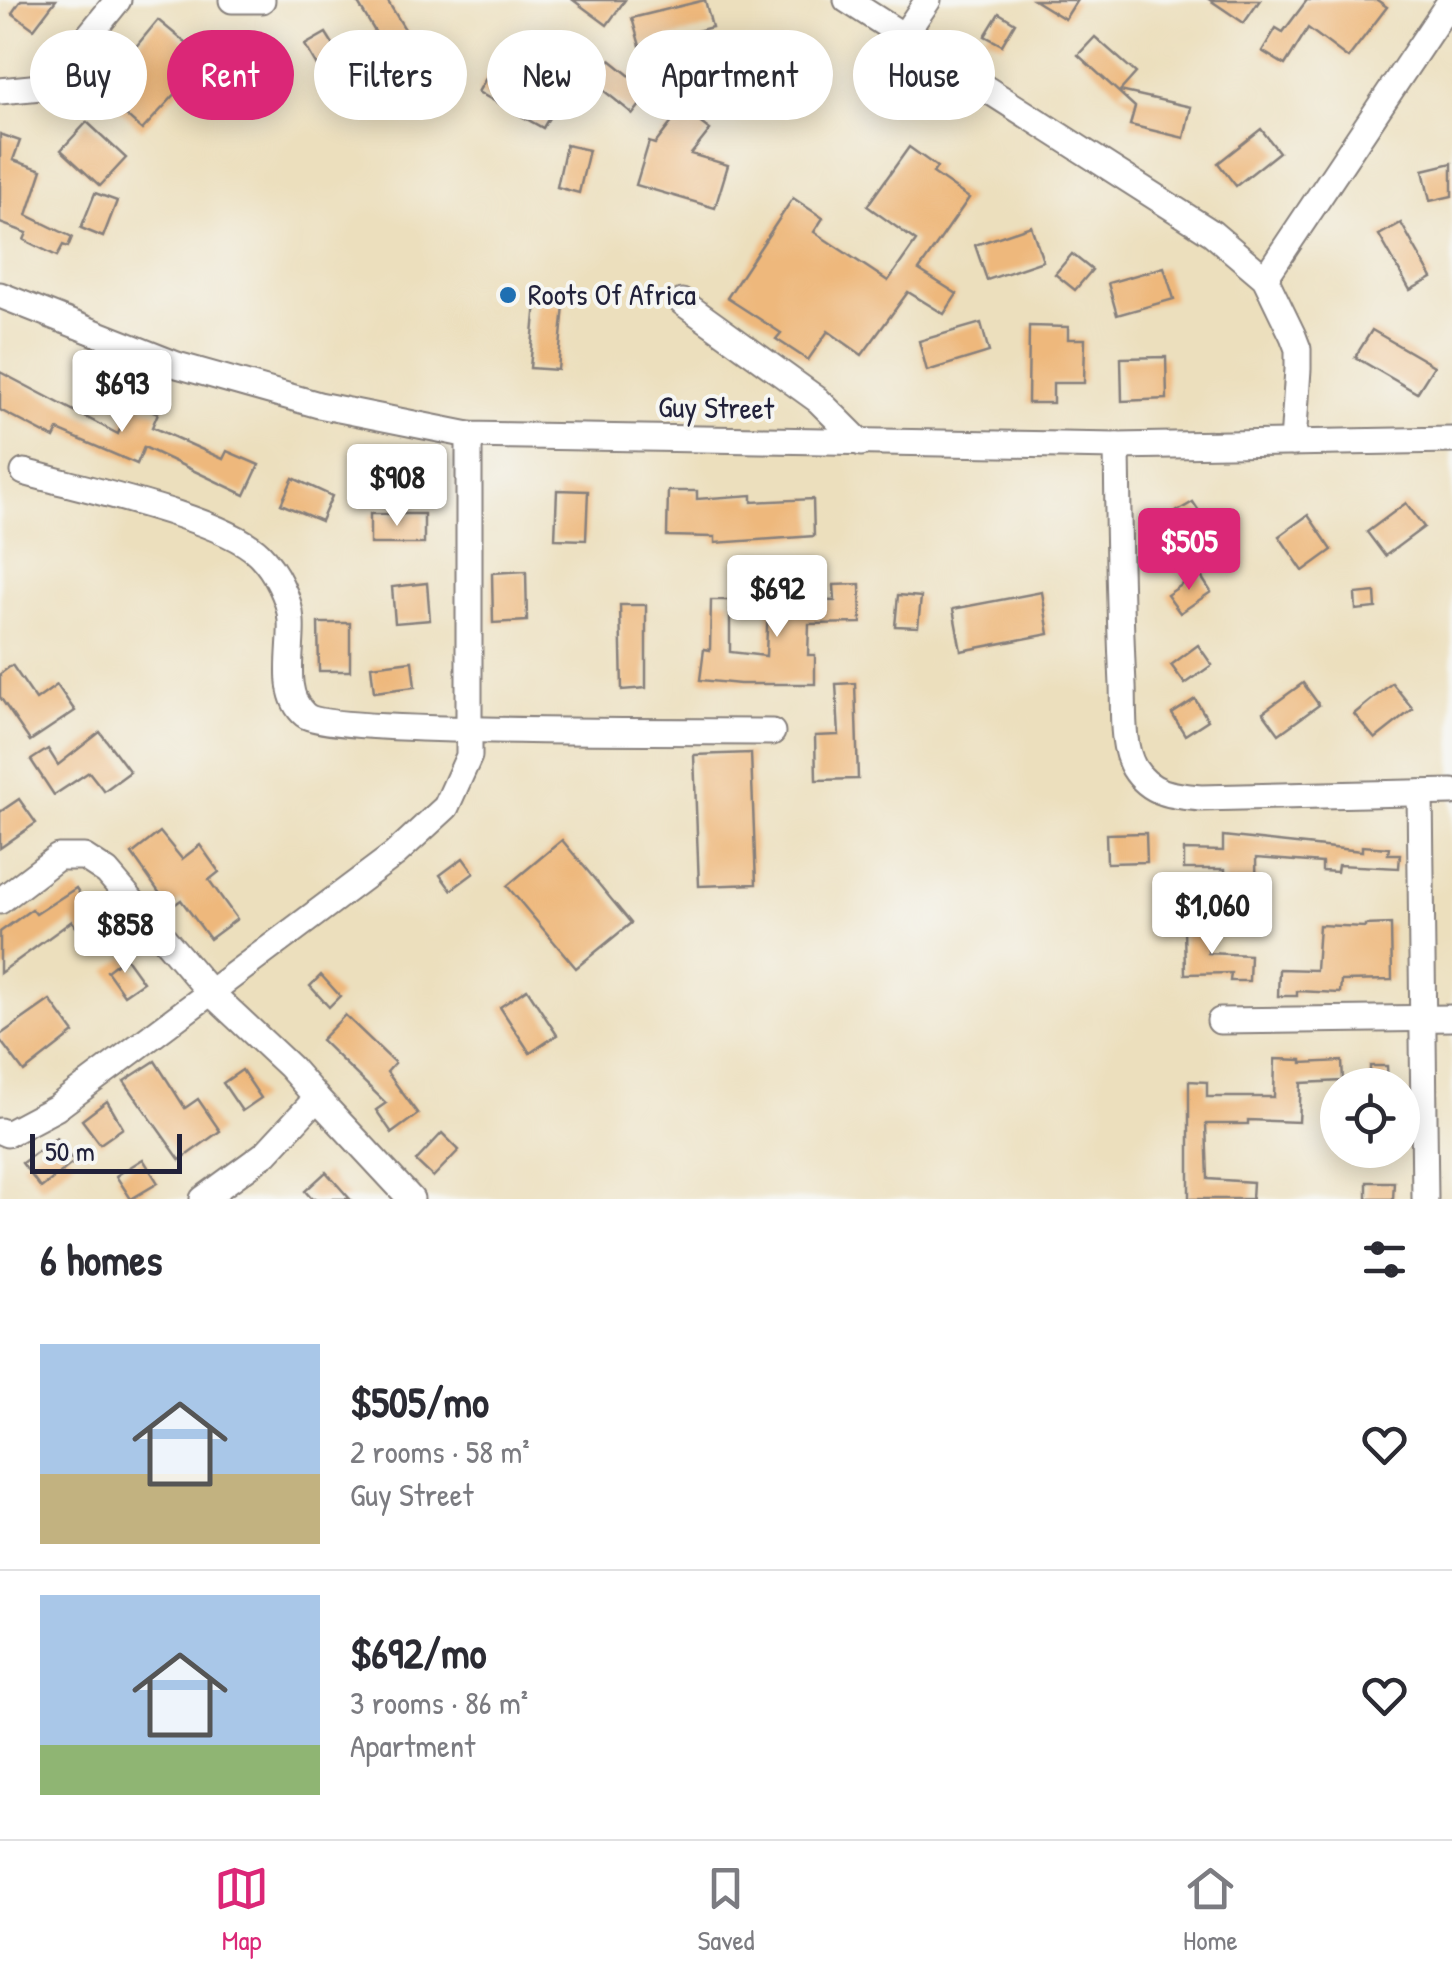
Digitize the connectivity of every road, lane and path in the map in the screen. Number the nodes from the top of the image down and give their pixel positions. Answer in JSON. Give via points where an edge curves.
{"nodes":[{"id":1,"x":118,"y":0,"type":"edge"},
{"id":2,"x":232,"y":0,"type":"edge"},
{"id":3,"x":262,"y":0,"type":"edge"},
{"id":4,"x":847,"y":0,"type":"edge"},
{"id":5,"x":928,"y":0,"type":"edge"},
{"id":6,"x":1451,"y":0,"type":"edge"},
{"id":7,"x":892,"y":30,"type":"edge"},
{"id":8,"x":908,"y":30,"type":"edge"},
{"id":9,"x":0,"y":91,"type":"edge"},
{"id":10,"x":995,"y":95,"type":"edge"},
{"id":11,"x":1265,"y":278,"type":"junction"},
{"id":12,"x":0,"y":295,"type":"edge"},
{"id":13,"x":682,"y":302,"type":"dead end"},
{"id":14,"x":469,"y":435,"type":"junction"},
{"id":15,"x":1452,"y":440,"type":"edge"},
{"id":16,"x":861,"y":442,"type":"junction"},
{"id":17,"x":1294,"y":443,"type":"junction"},
{"id":18,"x":1117,"y":446,"type":"junction"},
{"id":19,"x":24,"y":472,"type":"dead end"},
{"id":20,"x":469,"y":729,"type":"junction"},
{"id":21,"x":772,"y":732,"type":"dead end"},
{"id":22,"x":1452,"y":792,"type":"edge"},
{"id":23,"x":1420,"y":793,"type":"junction"},
{"id":24,"x":0,"y":901,"type":"edge"},
{"id":25,"x":210,"y":992,"type":"junction"},
{"id":26,"x":1422,"y":1018,"type":"junction"},
{"id":27,"x":1452,"y":1018,"type":"edge"},
{"id":28,"x":1220,"y":1021,"type":"dead end"},
{"id":29,"x":317,"y":1098,"type":"junction"},
{"id":30,"x":0,"y":1131,"type":"edge"},
{"id":31,"x":203,"y":1199,"type":"edge"},
{"id":32,"x":411,"y":1199,"type":"edge"},
{"id":33,"x":1425,"y":1199,"type":"edge"}],
"edges":[{"from":1,"to":9,"type":"street","via":[[41,86]]},
{"from":2,"to":3,"type":"street"},
{"from":4,"to":7,"type":"street"},
{"from":5,"to":8,"type":"street"},
{"from":6,"to":11,"type":"street"},
{"from":10,"to":11,"type":"street","via":[[1212,233]]},
{"from":11,"to":17,"type":"street","via":[[1298,349]]},
{"from":12,"to":14,"type":"street","name":"Guy Street","via":[[177,365],[319,405]]},
{"from":13,"to":16,"type":"street","via":[[818,400]]},
{"from":14,"to":16,"type":"street","name":"Guy Street"},
{"from":14,"to":20,"type":"street"},
{"from":15,"to":17,"type":"street","name":"Guy Street"},
{"from":16,"to":18,"type":"street","name":"Guy Street"},
{"from":17,"to":18,"type":"street","name":"Guy Street"},
{"from":18,"to":23,"type":"street","via":[[1123,685],[1134,768],[1170,796]]},
{"from":19,"to":20,"type":"street","via":[[222,531],[258,554],[281,587],[291,618],[294,703],[308,718]]},
{"from":20,"to":21,"type":"street"},
{"from":20,"to":25,"type":"street","via":[[469,756],[446,807],[395,854]]},
{"from":22,"to":23,"type":"street"},
{"from":23,"to":26,"type":"street"},
{"from":24,"to":25,"type":"street","via":[[58,857],[84,857],[106,872]]},
{"from":25,"to":29,"type":"street"},
{"from":25,"to":30,"type":"street","via":[[56,1108],[6,1134]]},
{"from":26,"to":27,"type":"street"},
{"from":26,"to":28,"type":"street"},
{"from":26,"to":33,"type":"street"},
{"from":29,"to":31,"type":"street","via":[[266,1153]]},
{"from":29,"to":32,"type":"street"}]}
